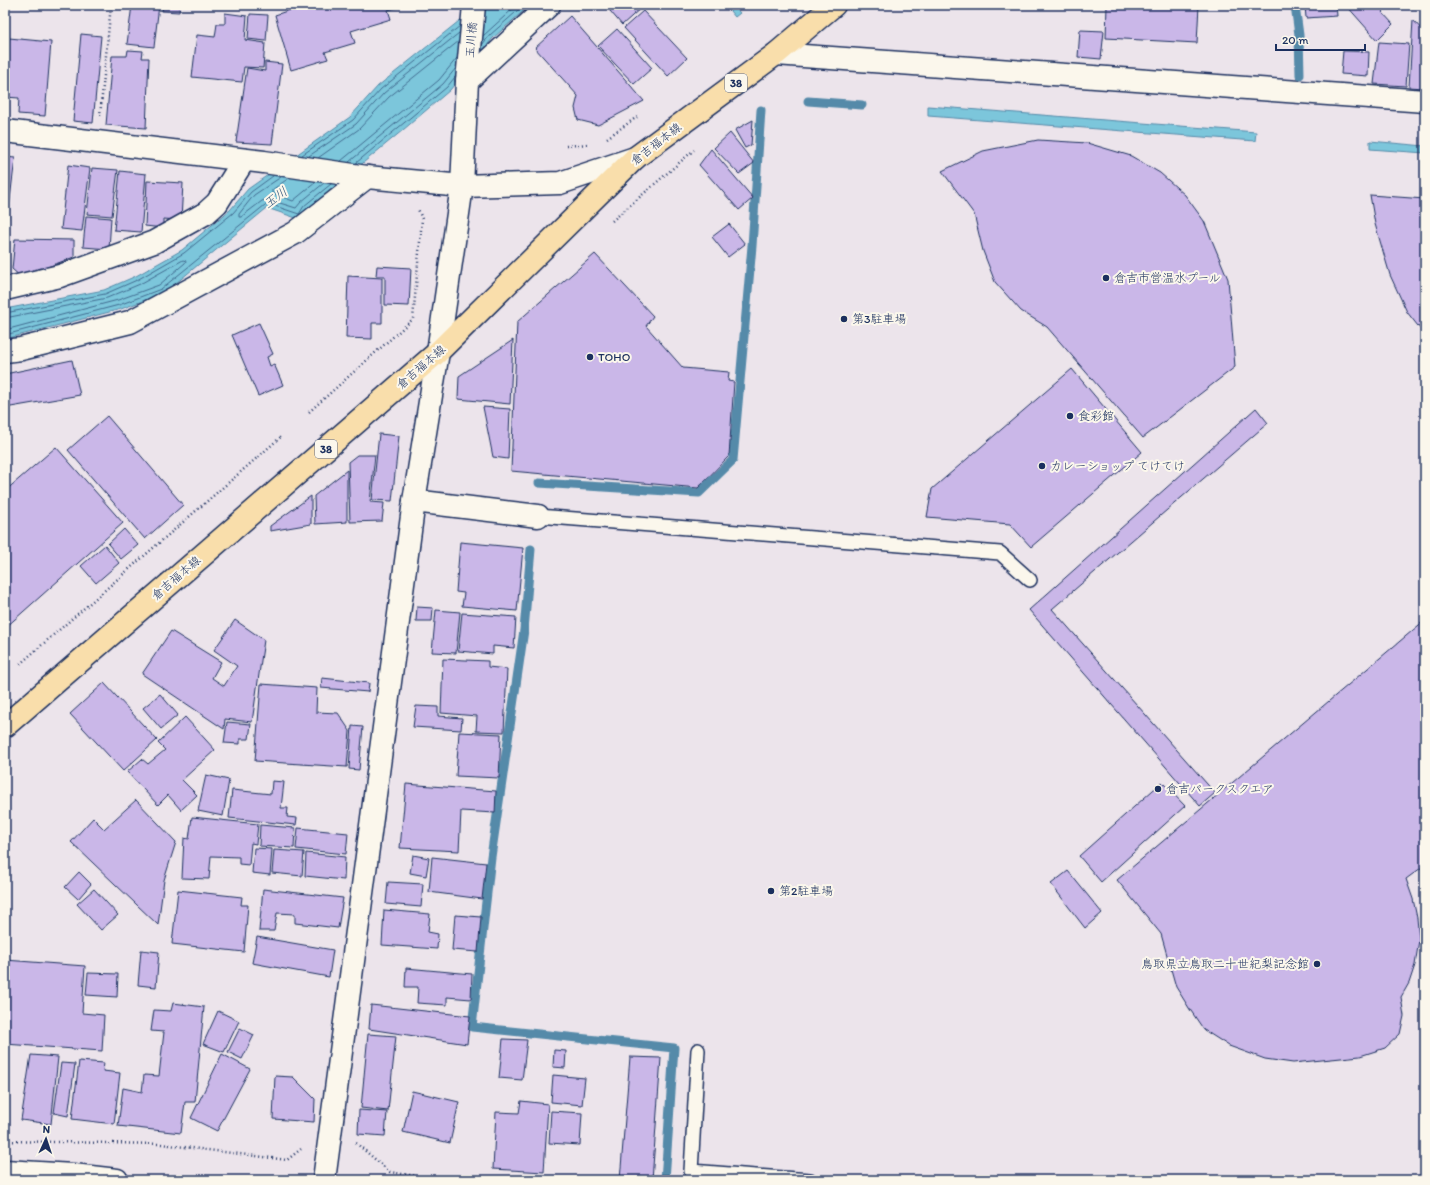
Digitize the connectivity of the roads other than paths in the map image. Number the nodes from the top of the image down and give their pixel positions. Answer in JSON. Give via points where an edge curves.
{"nodes":[{"id":1,"x":474,"y":5,"type":"edge"},
{"id":2,"x":549,"y":5,"type":"edge"},
{"id":3,"x":834,"y":5,"type":"edge"},
{"id":4,"x":776,"y":54,"type":"junction"},
{"id":5,"x":467,"y":78,"type":"junction"},
{"id":6,"x":1425,"y":101,"type":"edge"},
{"id":7,"x":5,"y":131,"type":"edge"},
{"id":8,"x":635,"y":158,"type":"junction"},
{"id":9,"x":254,"y":161,"type":"junction"},
{"id":10,"x":362,"y":176,"type":"junction"},
{"id":11,"x":462,"y":186,"type":"junction"},
{"id":12,"x":5,"y":289,"type":"edge"},
{"id":13,"x":5,"y":351,"type":"edge"},
{"id":14,"x":438,"y":352,"type":"junction"},
{"id":15,"x":414,"y":501,"type":"junction"},
{"id":16,"x":538,"y":516,"type":"joint"},
{"id":17,"x":1030,"y":580,"type":"dead end"},
{"id":18,"x":5,"y":726,"type":"edge"},
{"id":19,"x":698,"y":1050,"type":"dead end"},
{"id":20,"x":5,"y":1171,"type":"edge"},
{"id":21,"x":118,"y":1180,"type":"edge"},
{"id":22,"x":324,"y":1180,"type":"edge"},
{"id":23,"x":810,"y":1180,"type":"edge"}],
"edges":[{"from":1,"to":5,"type":"street","name":"玉川橋"},
{"from":2,"to":5,"type":"street"},
{"from":3,"to":4,"type":"main road","name":"倉吉福本線","number":"38"},
{"from":4,"to":6,"type":"street"},
{"from":4,"to":8,"type":"main road","name":"倉吉福本線","number":"38"},
{"from":5,"to":11,"type":"street","name":"玉川橋"},
{"from":7,"to":9,"type":"street"},
{"from":8,"to":11,"type":"street","via":[[560,183]]},
{"from":8,"to":14,"type":"main road","name":"倉吉福本線","number":"38"},
{"from":9,"to":10,"type":"street"},
{"from":9,"to":12,"type":"street","via":[[206,213],[154,242],[60,276]]},
{"from":10,"to":11,"type":"street"},
{"from":10,"to":13,"type":"street","via":[[295,233],[130,322]]},
{"from":11,"to":14,"type":"street","name":"玉川橋"},
{"from":14,"to":15,"type":"street","name":"玉川橋"},
{"from":14,"to":18,"type":"main road","name":"倉吉福本線","number":"38"},
{"from":15,"to":16,"type":"street"},
{"from":15,"to":22,"type":"street","name":"玉川橋"},
{"from":16,"to":17,"type":"lane","via":[[1000,553]]},
{"from":19,"to":23,"type":"lane","via":[[691,1171]]},
{"from":20,"to":21,"type":"street"}]}
